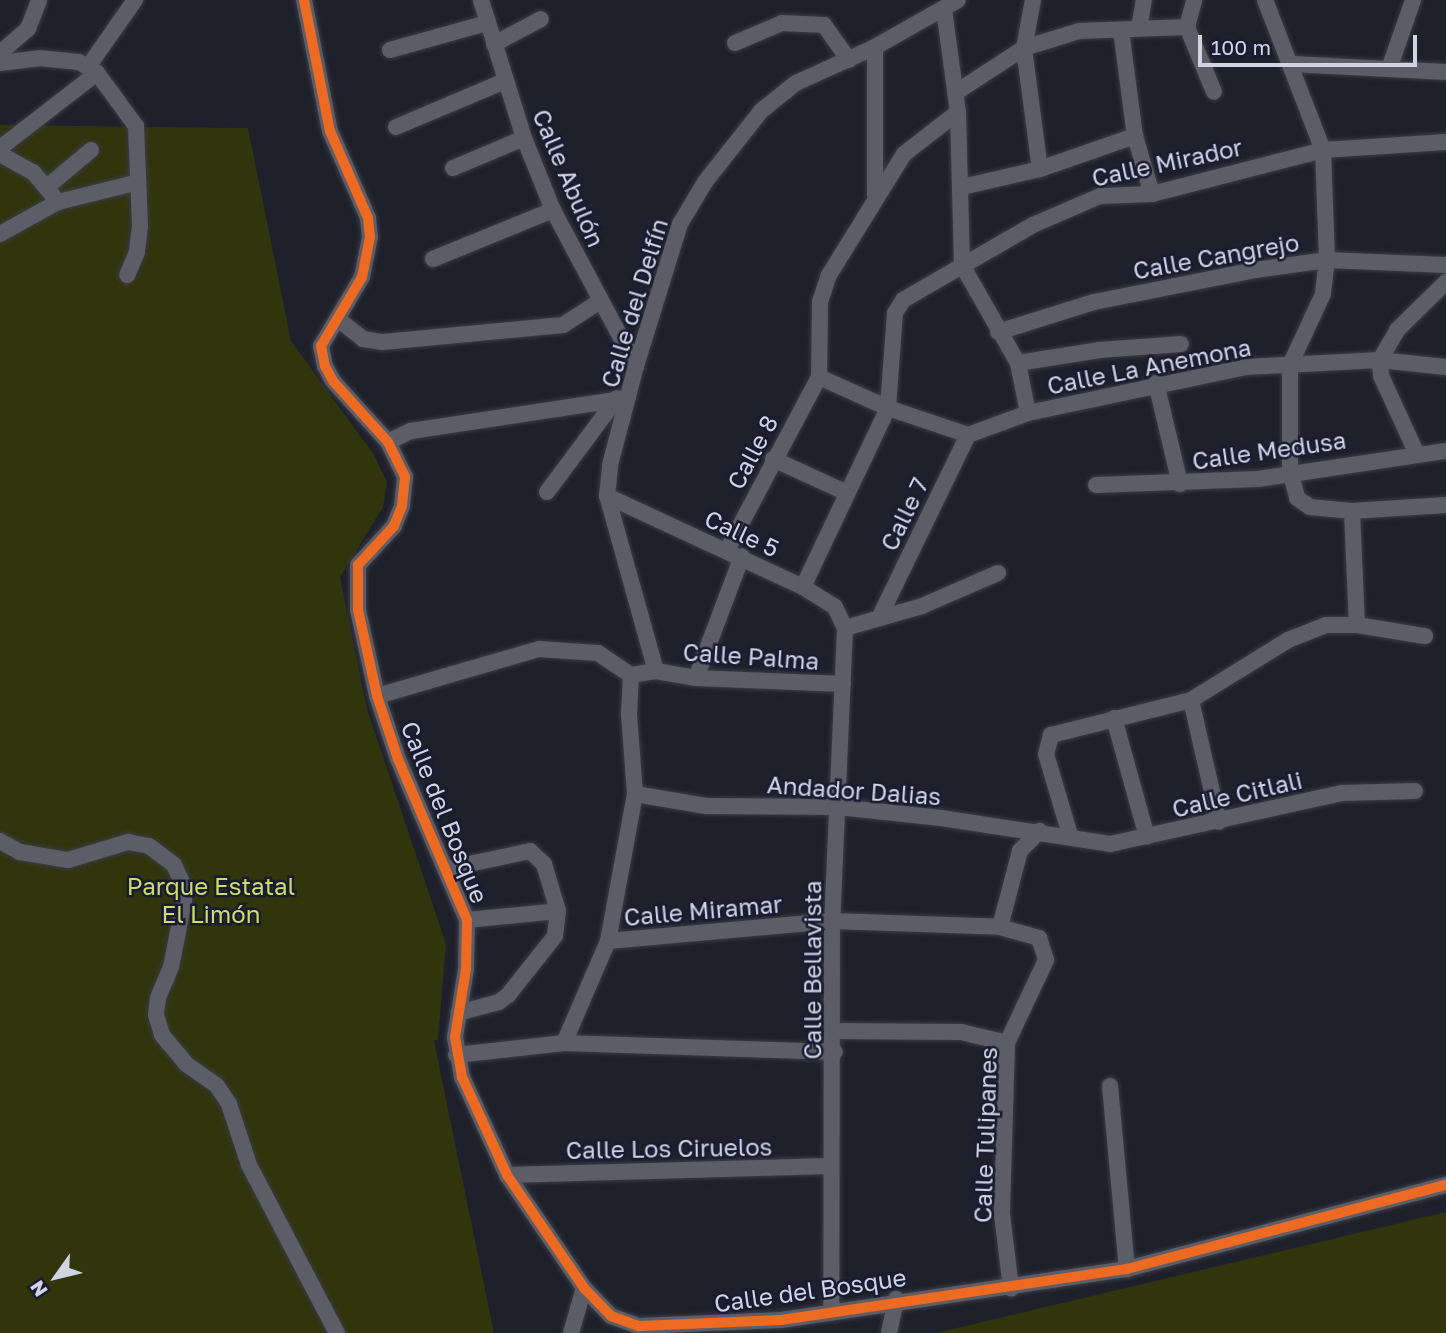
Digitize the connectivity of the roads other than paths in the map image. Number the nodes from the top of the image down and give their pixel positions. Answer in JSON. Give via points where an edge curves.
{"nodes":[{"id":1,"x":39,"y":0,"type":"edge"},
{"id":2,"x":135,"y":0,"type":"edge"},
{"id":3,"x":304,"y":0,"type":"edge"},
{"id":4,"x":481,"y":0,"type":"edge"},
{"id":5,"x":1033,"y":0,"type":"edge"},
{"id":6,"x":1144,"y":0,"type":"edge"},
{"id":7,"x":1194,"y":0,"type":"edge"},
{"id":8,"x":1265,"y":0,"type":"edge"},
{"id":9,"x":1413,"y":0,"type":"edge"},
{"id":10,"x":951,"y":4,"type":"edge"},
{"id":11,"x":541,"y":19,"type":"dead end"},
{"id":12,"x":486,"y":23,"type":"junction"},
{"id":13,"x":1187,"y":27,"type":"junction"},
{"id":14,"x":1139,"y":28,"type":"junction"},
{"id":15,"x":1121,"y":30,"type":"junction"},
{"id":16,"x":735,"y":43,"type":"dead end"},
{"id":17,"x":494,"y":44,"type":"junction"},
{"id":18,"x":876,"y":47,"type":"junction"},
{"id":19,"x":1024,"y":48,"type":"junction"},
{"id":20,"x":390,"y":50,"type":"dead end"},
{"id":21,"x":0,"y":53,"type":"edge"},
{"id":22,"x":849,"y":60,"type":"junction"},
{"id":23,"x":0,"y":63,"type":"edge"},
{"id":24,"x":1293,"y":64,"type":"junction"},
{"id":25,"x":88,"y":67,"type":"junction"},
{"id":26,"x":1389,"y":69,"type":"junction"},
{"id":27,"x":1446,"y":72,"type":"edge"},
{"id":28,"x":505,"y":80,"type":"junction"},
{"id":29,"x":1214,"y":92,"type":"dead end"},
{"id":30,"x":955,"y":93,"type":"junction"},
{"id":31,"x":958,"y":112,"type":"junction"},
{"id":32,"x":396,"y":127,"type":"dead end"},
{"id":33,"x":1135,"y":136,"type":"junction"},
{"id":34,"x":524,"y":138,"type":"junction"},
{"id":35,"x":1446,"y":142,"type":"edge"},
{"id":36,"x":0,"y":148,"type":"edge"},
{"id":37,"x":91,"y":150,"type":"dead end"},
{"id":38,"x":1324,"y":150,"type":"junction"},
{"id":39,"x":0,"y":154,"type":"edge"},
{"id":40,"x":453,"y":168,"type":"dead end"},
{"id":41,"x":1040,"y":169,"type":"junction"},
{"id":42,"x":138,"y":182,"type":"junction"},
{"id":43,"x":48,"y":186,"type":"junction"},
{"id":44,"x":962,"y":187,"type":"junction"},
{"id":45,"x":1152,"y":194,"type":"junction"},
{"id":46,"x":875,"y":196,"type":"junction"},
{"id":47,"x":58,"y":202,"type":"junction"},
{"id":48,"x":554,"y":211,"type":"junction"},
{"id":49,"x":0,"y":234,"type":"edge"},
{"id":50,"x":433,"y":259,"type":"dead end"},
{"id":51,"x":1327,"y":260,"type":"junction"},
{"id":52,"x":962,"y":265,"type":"junction"},
{"id":53,"x":1446,"y":265,"type":"edge"},
{"id":54,"x":127,"y":275,"type":"dead end"},
{"id":55,"x":1446,"y":282,"type":"edge"},
{"id":56,"x":599,"y":302,"type":"junction"},
{"id":57,"x":339,"y":320,"type":"junction"},
{"id":58,"x":998,"y":332,"type":"junction"},
{"id":59,"x":1181,"y":344,"type":"dead end"},
{"id":60,"x":1380,"y":360,"type":"junction"},
{"id":61,"x":1018,"y":363,"type":"junction"},
{"id":62,"x":1290,"y":365,"type":"junction"},
{"id":63,"x":636,"y":366,"type":"junction"},
{"id":64,"x":1446,"y":367,"type":"edge"},
{"id":65,"x":819,"y":377,"type":"junction"},
{"id":66,"x":1156,"y":383,"type":"junction"},
{"id":67,"x":622,"y":398,"type":"junction"},
{"id":68,"x":888,"y":408,"type":"junction"},
{"id":69,"x":1028,"y":412,"type":"junction"},
{"id":70,"x":968,"y":435,"type":"junction"},
{"id":71,"x":388,"y":442,"type":"junction"},
{"id":72,"x":1446,"y":451,"type":"edge"},
{"id":73,"x":1416,"y":452,"type":"junction"},
{"id":74,"x":773,"y":459,"type":"junction"},
{"id":75,"x":1290,"y":471,"type":"junction"},
{"id":76,"x":1180,"y":484,"type":"junction"},
{"id":77,"x":1096,"y":485,"type":"dead end"},
{"id":78,"x":547,"y":492,"type":"dead end"},
{"id":79,"x":847,"y":493,"type":"junction"},
{"id":80,"x":607,"y":496,"type":"junction"},
{"id":81,"x":1446,"y":505,"type":"edge"},
{"id":82,"x":1352,"y":511,"type":"junction"},
{"id":83,"x":734,"y":553,"type":"junction"},
{"id":84,"x":998,"y":573,"type":"dead end"},
{"id":85,"x":803,"y":587,"type":"junction"},
{"id":86,"x":881,"y":614,"type":"junction"},
{"id":87,"x":1357,"y":625,"type":"junction"},
{"id":88,"x":845,"y":628,"type":"junction"},
{"id":89,"x":1425,"y":636,"type":"dead end"},
{"id":90,"x":656,"y":671,"type":"junction"},
{"id":91,"x":635,"y":674,"type":"junction"},
{"id":92,"x":696,"y":678,"type":"junction"},
{"id":93,"x":842,"y":684,"type":"junction"},
{"id":94,"x":377,"y":696,"type":"junction"},
{"id":95,"x":1191,"y":700,"type":"junction"},
{"id":96,"x":1114,"y":718,"type":"junction"},
{"id":97,"x":1415,"y":791,"type":"dead end"},
{"id":98,"x":635,"y":794,"type":"junction"},
{"id":99,"x":838,"y":807,"type":"junction"},
{"id":100,"x":1219,"y":822,"type":"junction"},
{"id":101,"x":1039,"y":831,"type":"junction"},
{"id":102,"x":1070,"y":835,"type":"junction"},
{"id":103,"x":1147,"y":837,"type":"junction"},
{"id":104,"x":0,"y":841,"type":"edge"},
{"id":105,"x":446,"y":869,"type":"junction"},
{"id":106,"x":558,"y":911,"type":"junction"},
{"id":107,"x":467,"y":920,"type":"junction"},
{"id":108,"x":832,"y":921,"type":"junction"},
{"id":109,"x":1000,"y":927,"type":"junction"},
{"id":110,"x":608,"y":941,"type":"junction"},
{"id":111,"x":1044,"y":949,"type":"joint"},
{"id":112,"x":458,"y":1013,"type":"junction"},
{"id":113,"x":832,"y":1031,"type":"junction"},
{"id":114,"x":564,"y":1043,"type":"junction"},
{"id":115,"x":1007,"y":1043,"type":"junction"},
{"id":116,"x":835,"y":1052,"type":"junction"},
{"id":117,"x":456,"y":1055,"type":"junction"},
{"id":118,"x":1110,"y":1086,"type":"dead end"},
{"id":119,"x":831,"y":1166,"type":"junction"},
{"id":120,"x":508,"y":1175,"type":"junction"},
{"id":121,"x":1446,"y":1185,"type":"edge"},
{"id":122,"x":1127,"y":1269,"type":"junction"},
{"id":123,"x":584,"y":1288,"type":"junction"},
{"id":124,"x":1011,"y":1288,"type":"junction"},
{"id":125,"x":896,"y":1300,"type":"junction"},
{"id":126,"x":831,"y":1312,"type":"junction"},
{"id":127,"x":780,"y":1326,"type":"edge"},
{"id":128,"x":337,"y":1333,"type":"edge"},
{"id":129,"x":571,"y":1333,"type":"edge"},
{"id":130,"x":889,"y":1333,"type":"edge"}],
"edges":[{"from":1,"to":21,"type":"street","via":[[28,29]]},
{"from":2,"to":25,"type":"street"},
{"from":3,"to":57,"type":"street","name":"Calle del Bosque","via":[[330,131],[368,218],[370,237],[362,277]]},
{"from":4,"to":12,"type":"street","name":"Calle Abulón"},
{"from":5,"to":19,"type":"street"},
{"from":6,"to":14,"type":"street"},
{"from":7,"to":13,"type":"street"},
{"from":8,"to":24,"type":"street"},
{"from":9,"to":26,"type":"street"},
{"from":10,"to":18,"type":"street","name":"Calle del Delfín"},
{"from":10,"to":30,"type":"street"},
{"from":11,"to":17,"type":"street"},
{"from":12,"to":17,"type":"street","name":"Calle Abulón"},
{"from":12,"to":20,"type":"street"},
{"from":13,"to":14,"type":"street"},
{"from":13,"to":29,"type":"street"},
{"from":14,"to":15,"type":"street"},
{"from":15,"to":19,"type":"street","via":[[1079,31]]},
{"from":15,"to":33,"type":"street"},
{"from":16,"to":22,"type":"street","via":[[782,23],[824,25]]},
{"from":17,"to":28,"type":"street","name":"Calle Abulón"},
{"from":18,"to":22,"type":"street","name":"Calle del Delfín"},
{"from":18,"to":46,"type":"street"},
{"from":19,"to":30,"type":"street"},
{"from":19,"to":41,"type":"street"},
{"from":22,"to":63,"type":"street","name":"Calle del Delfín","via":[[796,83],[761,111],[705,182],[680,224]]},
{"from":23,"to":25,"type":"street","via":[[39,58]]},
{"from":24,"to":26,"type":"street"},
{"from":24,"to":38,"type":"street"},
{"from":25,"to":36,"type":"street"},
{"from":25,"to":42,"type":"street","via":[[136,126]]},
{"from":26,"to":27,"type":"street"},
{"from":28,"to":32,"type":"street"},
{"from":28,"to":34,"type":"street","name":"Calle Abulón"},
{"from":30,"to":31,"type":"street"},
{"from":31,"to":44,"type":"street"},
{"from":31,"to":46,"type":"street","via":[[904,153]]},
{"from":33,"to":41,"type":"street"},
{"from":33,"to":45,"type":"street"},
{"from":34,"to":40,"type":"street"},
{"from":34,"to":48,"type":"street","name":"Calle Abulón"},
{"from":35,"to":38,"type":"street","name":"Calle Mirador"},
{"from":37,"to":43,"type":"street"},
{"from":38,"to":45,"type":"street","name":"Calle Mirador"},
{"from":38,"to":51,"type":"street"},
{"from":39,"to":43,"type":"street"},
{"from":41,"to":44,"type":"street"},
{"from":42,"to":47,"type":"street"},
{"from":42,"to":54,"type":"street","via":[[137,252]]},
{"from":43,"to":47,"type":"street"},
{"from":44,"to":52,"type":"street"},
{"from":45,"to":52,"type":"street","name":"Calle Mirador","via":[[1100,196],[1032,225]]},
{"from":46,"to":65,"type":"street","via":[[829,275],[820,302]]},
{"from":47,"to":49,"type":"street"},
{"from":48,"to":50,"type":"street"},
{"from":48,"to":56,"type":"street","name":"Calle Abulón"},
{"from":51,"to":53,"type":"street","name":"Calle Cangrejo"},
{"from":51,"to":58,"type":"street","name":"Calle Cangrejo","via":[[1094,303]]},
{"from":51,"to":62,"type":"street","via":[[1323,295]]},
{"from":52,"to":58,"type":"street"},
{"from":52,"to":68,"type":"street","name":"Calle Mirador","via":[[903,300],[895,313]]},
{"from":55,"to":60,"type":"street","via":[[1397,330]]},
{"from":56,"to":57,"type":"street","via":[[563,325],[383,342],[363,339]]},
{"from":56,"to":63,"type":"street","name":"Calle Abulón"},
{"from":57,"to":71,"type":"street","name":"Calle del Bosque","via":[[321,346],[325,366]]},
{"from":58,"to":61,"type":"street"},
{"from":59,"to":61,"type":"street"},
{"from":60,"to":62,"type":"street","name":"Calle La Anemona"},
{"from":60,"to":64,"type":"street","name":"Calle La Anemona"},
{"from":60,"to":73,"type":"street","via":[[1381,376]]},
{"from":61,"to":69,"type":"street"},
{"from":62,"to":66,"type":"street","name":"Calle La Anemona","via":[[1246,367]]},
{"from":62,"to":75,"type":"street"},
{"from":63,"to":67,"type":"street","name":"Calle del Delfín"},
{"from":65,"to":68,"type":"street"},
{"from":65,"to":74,"type":"street","name":"Calle 8"},
{"from":66,"to":69,"type":"street","name":"Calle La Anemona"},
{"from":66,"to":76,"type":"street"},
{"from":67,"to":71,"type":"street","via":[[411,431]]},
{"from":67,"to":78,"type":"street"},
{"from":67,"to":80,"type":"street","name":"Calle del Delfín"},
{"from":68,"to":70,"type":"street"},
{"from":68,"to":79,"type":"street"},
{"from":69,"to":70,"type":"street","name":"Calle La Anemona"},
{"from":70,"to":86,"type":"street","name":"Calle 7"},
{"from":71,"to":94,"type":"street","name":"Calle del Bosque","via":[[405,477],[402,506],[394,526],[358,565],[358,610]]},
{"from":72,"to":73,"type":"street","name":"Calle Medusa"},
{"from":73,"to":75,"type":"street","name":"Calle Medusa"},
{"from":74,"to":79,"type":"street"},
{"from":74,"to":83,"type":"street","name":"Calle 8"},
{"from":75,"to":76,"type":"street","name":"Calle Medusa","via":[[1258,479]]},
{"from":75,"to":82,"type":"street","via":[[1297,498],[1310,507]]},
{"from":76,"to":77,"type":"street","name":"Calle Medusa"},
{"from":79,"to":85,"type":"street"},
{"from":80,"to":83,"type":"street","name":"Calle 5"},
{"from":80,"to":90,"type":"street","name":"Calle Palma"},
{"from":81,"to":82,"type":"street"},
{"from":82,"to":87,"type":"street"},
{"from":83,"to":85,"type":"street","name":"Calle 5"},
{"from":83,"to":92,"type":"street","name":"Calle 8"},
{"from":84,"to":86,"type":"street","via":[[922,606]]},
{"from":85,"to":88,"type":"street","name":"Calle 5","via":[[835,607]]},
{"from":86,"to":88,"type":"street"},
{"from":87,"to":89,"type":"street"},
{"from":87,"to":95,"type":"street","via":[[1326,625],[1288,640]]},
{"from":88,"to":93,"type":"street","name":"Calle Bellavista"},
{"from":90,"to":91,"type":"street","name":"Calle Palma"},
{"from":90,"to":92,"type":"street","name":"Calle Palma"},
{"from":91,"to":94,"type":"street","via":[[598,653],[539,649]]},
{"from":91,"to":98,"type":"street","via":[[629,714]]},
{"from":92,"to":93,"type":"street","name":"Calle Palma"},
{"from":93,"to":99,"type":"street","name":"Calle Bellavista"},
{"from":94,"to":105,"type":"street","name":"Calle del Bosque","via":[[398,759]]},
{"from":95,"to":96,"type":"street"},
{"from":95,"to":100,"type":"street"},
{"from":96,"to":102,"type":"street","via":[[1051,734],[1045,754]]},
{"from":96,"to":103,"type":"street"},
{"from":97,"to":100,"type":"street","name":"Calle Citlali","via":[[1342,793]]},
{"from":98,"to":99,"type":"street","name":"Andador Dalias","via":[[706,806]]},
{"from":98,"to":110,"type":"street"},
{"from":99,"to":101,"type":"street","name":"Andador Dalias"},
{"from":99,"to":108,"type":"street","name":"Calle Bellavista"},
{"from":100,"to":103,"type":"street","name":"Calle Citlali"},
{"from":101,"to":102,"type":"street","name":"Andador Dalias"},
{"from":101,"to":109,"type":"street","via":[[1020,851]]},
{"from":102,"to":103,"type":"street","name":"Calle Citlali","via":[[1110,844]]},
{"from":104,"to":128,"type":"street","via":[[20,852],[68,860],[128,842],[149,846],[174,865],[184,886],[184,901],[171,967],[158,998],[156,1015],[162,1035],[186,1065],[217,1086],[229,1104],[249,1165]]},
{"from":105,"to":106,"type":"street","via":[[530,851],[544,864]]},
{"from":105,"to":107,"type":"street","name":"Calle del Bosque"},
{"from":106,"to":107,"type":"street"},
{"from":106,"to":112,"type":"street","via":[[555,936],[508,995],[499,1002]]},
{"from":107,"to":112,"type":"street","name":"Calle del Bosque","via":[[466,969]]},
{"from":108,"to":109,"type":"street","name":"Calle Miramar"},
{"from":108,"to":110,"type":"street","name":"Calle Miramar"},
{"from":108,"to":113,"type":"street","name":"Calle Bellavista"},
{"from":109,"to":111,"type":"street","name":"Calle Miramar","via":[[1039,938]]},
{"from":110,"to":114,"type":"street"},
{"from":111,"to":115,"type":"street","name":"Calle Tulipanes","via":[[1046,960],[1035,990]]},
{"from":112,"to":117,"type":"street","name":"Calle del Bosque"},
{"from":113,"to":115,"type":"street","via":[[961,1032]]},
{"from":113,"to":116,"type":"street","name":"Calle Bellavista"},
{"from":114,"to":116,"type":"street"},
{"from":114,"to":117,"type":"street"},
{"from":115,"to":124,"type":"street","name":"Calle Tulipanes","via":[[1002,1214]]},
{"from":116,"to":119,"type":"street","name":"Calle Bellavista"},
{"from":117,"to":120,"type":"street","name":"Calle del Bosque"},
{"from":118,"to":122,"type":"street"},
{"from":119,"to":120,"type":"street","name":"Calle Los Ciruelos"},
{"from":119,"to":126,"type":"street","name":"Calle Bellavista"},
{"from":120,"to":123,"type":"street","name":"Calle del Bosque"},
{"from":121,"to":122,"type":"street","name":"Calle del Bosque"},
{"from":122,"to":124,"type":"street","name":"Calle del Bosque"},
{"from":123,"to":127,"type":"street","name":"Calle del Bosque","via":[[611,1316],[639,1326]]},
{"from":123,"to":129,"type":"street"},
{"from":124,"to":125,"type":"street","name":"Calle del Bosque"},
{"from":125,"to":126,"type":"street","name":"Calle del Bosque"},
{"from":125,"to":130,"type":"street"},
{"from":126,"to":127,"type":"street","name":"Calle del Bosque"}]}
